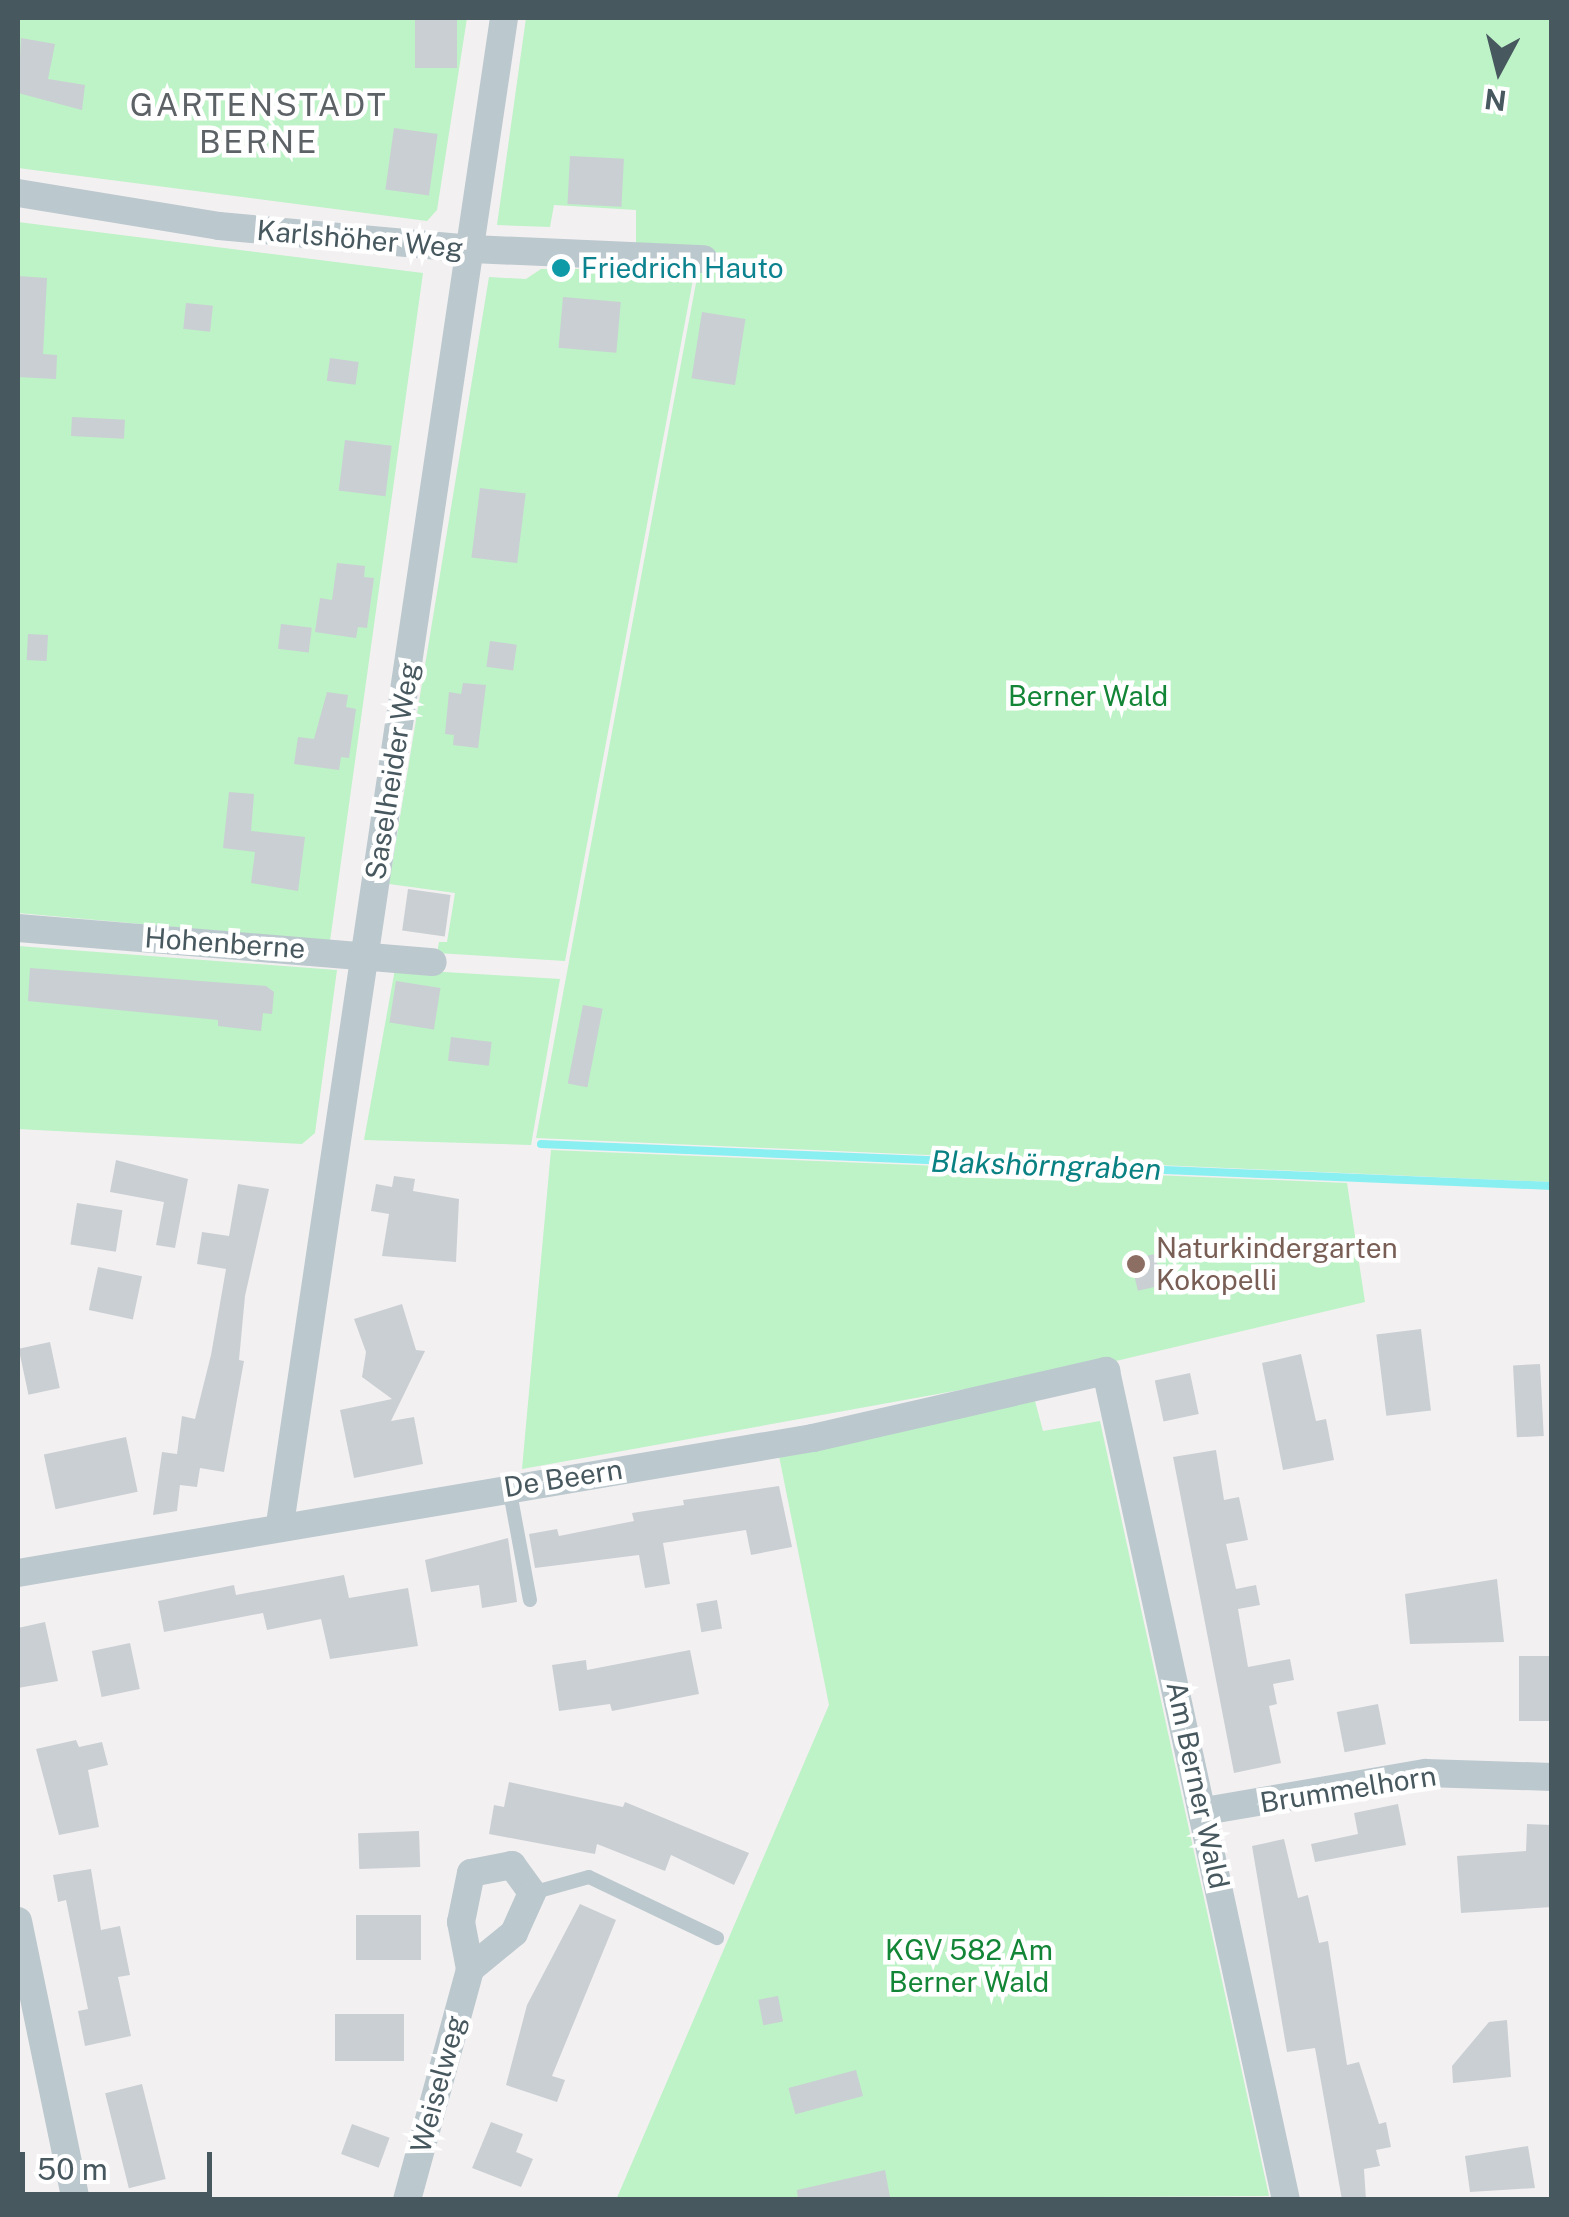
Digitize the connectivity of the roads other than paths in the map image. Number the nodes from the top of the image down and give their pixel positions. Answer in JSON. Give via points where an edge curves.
{"nodes":[{"id":1,"x":504,"y":18,"type":"edge"},
{"id":2,"x":18,"y":194,"type":"edge"},
{"id":3,"x":472,"y":249,"type":"junction"},
{"id":4,"x":704,"y":259,"type":"dead end"},
{"id":5,"x":18,"y":928,"type":"edge"},
{"id":6,"x":364,"y":954,"type":"junction"},
{"id":7,"x":433,"y":962,"type":"dead end"},
{"id":8,"x":1106,"y":1371,"type":"joint"},
{"id":9,"x":509,"y":1487,"type":"junction"},
{"id":10,"x":280,"y":1524,"type":"junction"},
{"id":11,"x":18,"y":1573,"type":"edge"},
{"id":12,"x":530,"y":1600,"type":"dead end"},
{"id":13,"x":1552,"y":1778,"type":"edge"},
{"id":14,"x":1204,"y":1811,"type":"junction"},
{"id":15,"x":532,"y":1894,"type":"junction"},
{"id":16,"x":18,"y":1921,"type":"edge"},
{"id":17,"x":717,"y":1938,"type":"dead end"},
{"id":18,"x":470,"y":1969,"type":"junction"},
{"id":19,"x":76,"y":2200,"type":"edge"},
{"id":20,"x":407,"y":2200,"type":"edge"},
{"id":21,"x":1286,"y":2200,"type":"edge"}],
"edges":[{"from":1,"to":3,"type":"street","name":"Saselheider Weg"},
{"from":2,"to":3,"type":"street","name":"Karlshöher Weg","via":[[218,226]]},
{"from":3,"to":4,"type":"street","name":"Karlshöher Weg"},
{"from":3,"to":6,"type":"street","name":"Saselheider Weg"},
{"from":5,"to":6,"type":"street","name":"Hohenberne"},
{"from":6,"to":7,"type":"street","name":"Hohenberne"},
{"from":6,"to":10,"type":"street","name":"Saselheider Weg"},
{"from":8,"to":9,"type":"street","name":"De Beern","via":[[812,1438]]},
{"from":8,"to":14,"type":"street","name":"Am Berner Wald"},
{"from":9,"to":10,"type":"street","name":"De Beern"},
{"from":9,"to":12,"type":"lane"},
{"from":10,"to":11,"type":"street","name":"De Beern"},
{"from":13,"to":14,"type":"street","name":"Brummelhorn","via":[[1426,1773]]},
{"from":14,"to":21,"type":"street","name":"Am Berner Wald"},
{"from":15,"to":17,"type":"lane","via":[[589,1877]]},
{"from":15,"to":18,"type":"street","via":[[514,1933]]},
{"from":15,"to":18,"type":"street","name":"Weiselweg","via":[[512,1865],[471,1873],[461,1922]]},
{"from":16,"to":19,"type":"street"},
{"from":18,"to":20,"type":"street","name":"Weiselweg"}]}
